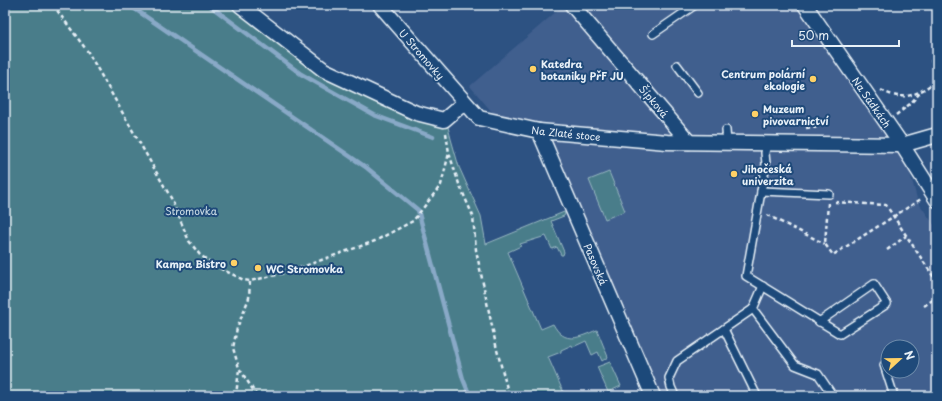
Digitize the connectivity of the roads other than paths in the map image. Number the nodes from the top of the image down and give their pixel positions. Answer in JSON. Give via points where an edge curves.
{"nodes":[{"id":1,"x":240,"y":5,"type":"edge"},
{"id":2,"x":380,"y":5,"type":"edge"},
{"id":3,"x":572,"y":5,"type":"edge"},
{"id":4,"x":695,"y":5,"type":"edge"},
{"id":5,"x":805,"y":5,"type":"edge"},
{"id":6,"x":653,"y":34,"type":"dead end"},
{"id":7,"x":677,"y":65,"type":"dead end"},
{"id":8,"x":698,"y":93,"type":"dead end"},
{"id":9,"x":464,"y":102,"type":"junction"},
{"id":10,"x":539,"y":131,"type":"junction"},
{"id":11,"x":937,"y":135,"type":"edge"},
{"id":12,"x":689,"y":142,"type":"junction"},
{"id":13,"x":767,"y":143,"type":"junction"},
{"id":14,"x":902,"y":145,"type":"junction"},
{"id":15,"x":761,"y":191,"type":"junction"},
{"id":16,"x":829,"y":194,"type":"dead end"},
{"id":17,"x":937,"y":200,"type":"edge"},
{"id":18,"x":763,"y":286,"type":"junction"},
{"id":19,"x":752,"y":309,"type":"junction"},
{"id":20,"x":819,"y":322,"type":"junction"},
{"id":21,"x":724,"y":329,"type":"junction"},
{"id":22,"x":889,"y":379,"type":"edge"},
{"id":23,"x":653,"y":396,"type":"edge"},
{"id":24,"x":675,"y":396,"type":"edge"},
{"id":25,"x":757,"y":396,"type":"edge"},
{"id":26,"x":833,"y":396,"type":"edge"},
{"id":27,"x":894,"y":396,"type":"edge"}],
"edges":[{"from":1,"to":9,"type":"street","via":[[324,70],[416,113],[444,120]]},
{"from":2,"to":9,"type":"street","name":"U Stromovky"},
{"from":3,"to":12,"type":"street","name":"Šípková"},
{"from":4,"to":6,"type":"lane"},
{"from":5,"to":14,"type":"street","name":"Na Sádkách"},
{"from":7,"to":8,"type":"lane"},
{"from":9,"to":10,"type":"street","name":"Na Zlaté stoce","via":[[479,118]]},
{"from":10,"to":12,"type":"street","name":"Na Zlaté stoce"},
{"from":10,"to":23,"type":"street","name":"Pasovská"},
{"from":11,"to":14,"type":"street","name":"Na Zlaté stoce"},
{"from":12,"to":13,"type":"street","name":"Na Zlaté stoce","via":[[727,136]]},
{"from":13,"to":14,"type":"street","name":"Na Zlaté stoce","via":[[810,139]]},
{"from":13,"to":15,"type":"lane"},
{"from":14,"to":17,"type":"street","name":"Na Sádkách"},
{"from":15,"to":16,"type":"lane"},
{"from":15,"to":18,"type":"lane","via":[[746,276]]},
{"from":18,"to":19,"type":"lane"},
{"from":18,"to":20,"type":"lane"},
{"from":19,"to":21,"type":"lane"},
{"from":19,"to":26,"type":"lane","via":[[795,365],[818,374]]},
{"from":20,"to":20,"type":"lane","via":[[840,334],[887,304],[874,284]]},
{"from":21,"to":24,"type":"lane","via":[[677,361],[669,378]]},
{"from":21,"to":25,"type":"lane"},
{"from":22,"to":27,"type":"lane"}]}
